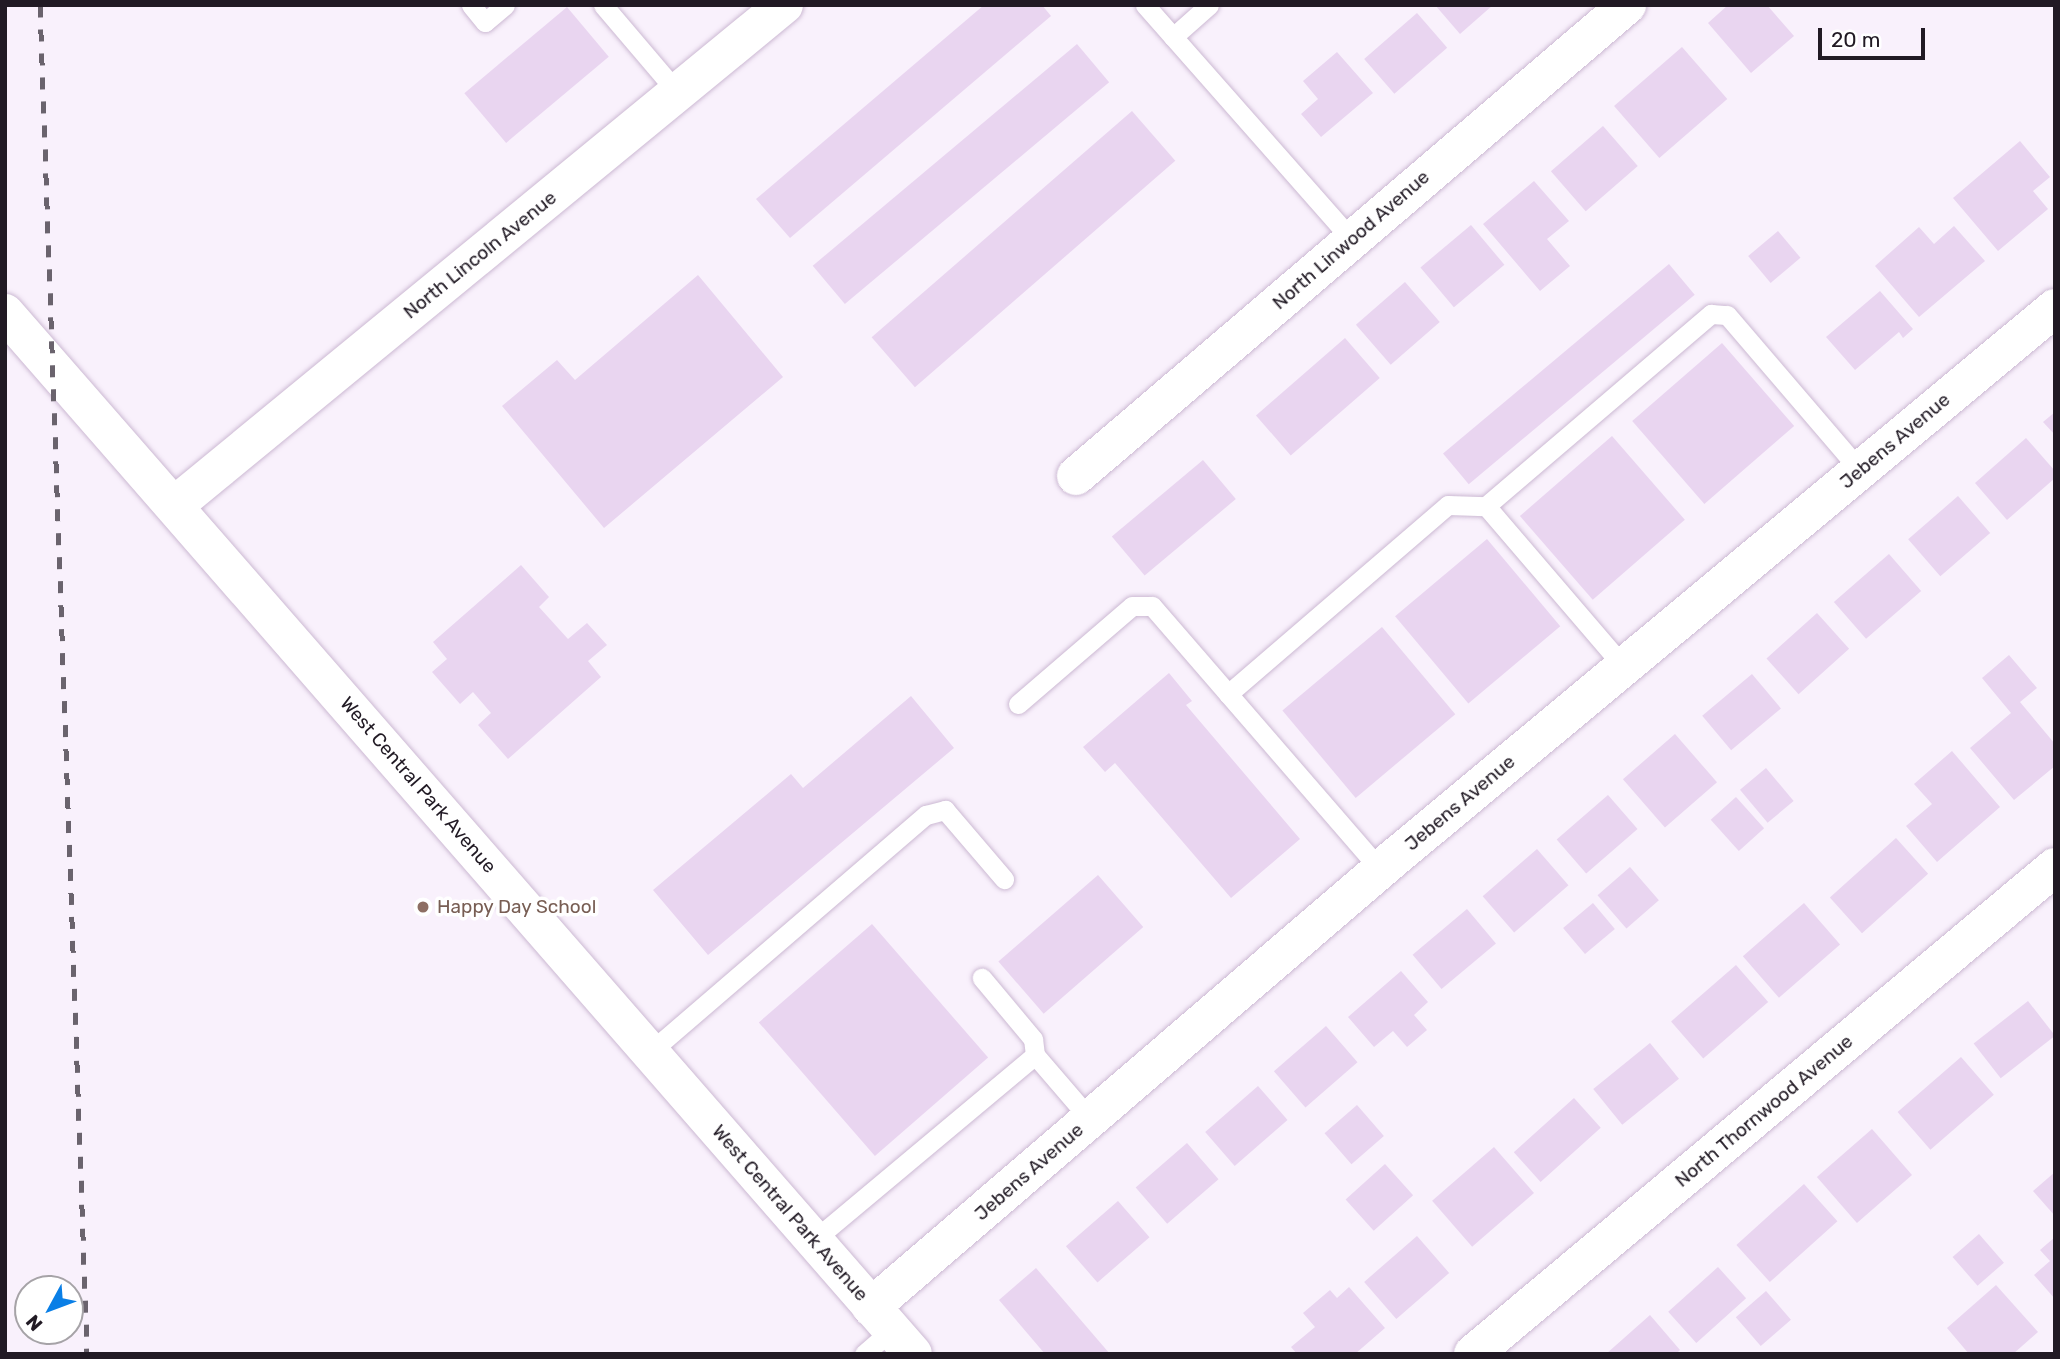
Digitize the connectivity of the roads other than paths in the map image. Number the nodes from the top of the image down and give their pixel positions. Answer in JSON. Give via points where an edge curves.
{"nodes":[{"id":1,"x":471,"y":5,"type":"edge"},
{"id":2,"x":505,"y":5,"type":"edge"},
{"id":3,"x":603,"y":5,"type":"edge"},
{"id":4,"x":784,"y":5,"type":"edge"},
{"id":5,"x":1145,"y":5,"type":"edge"},
{"id":6,"x":1209,"y":5,"type":"edge"},
{"id":7,"x":1627,"y":5,"type":"edge"},
{"id":8,"x":1173,"y":37,"type":"junction"},
{"id":9,"x":678,"y":93,"type":"junction"},
{"id":10,"x":1352,"y":240,"type":"junction"},
{"id":11,"x":2055,"y":308,"type":"edge"},
{"id":12,"x":5,"y":313,"type":"edge"},
{"id":13,"x":1860,"y":470,"type":"junction"},
{"id":14,"x":1076,"y":476,"type":"dead end"},
{"id":15,"x":175,"y":505,"type":"junction"},
{"id":16,"x":1486,"y":506,"type":"junction"},
{"id":17,"x":1624,"y":667,"type":"junction"},
{"id":18,"x":1228,"y":694,"type":"junction"},
{"id":19,"x":1018,"y":704,"type":"dead end"},
{"id":20,"x":2055,"y":867,"type":"edge"},
{"id":21,"x":1381,"y":870,"type":"junction"},
{"id":22,"x":1004,"y":879,"type":"dead end"},
{"id":23,"x":982,"y":978,"type":"dead end"},
{"id":24,"x":650,"y":1052,"type":"junction"},
{"id":25,"x":1035,"y":1055,"type":"junction"},
{"id":26,"x":1090,"y":1119,"type":"junction"},
{"id":27,"x":814,"y":1240,"type":"junction"},
{"id":28,"x":885,"y":1336,"type":"edge"},
{"id":29,"x":1473,"y":1354,"type":"edge"}],
"edges":[{"from":1,"to":2,"type":"lane","via":[[485,22]]},
{"from":3,"to":9,"type":"lane"},
{"from":4,"to":9,"type":"street","name":"North Lincoln Avenue"},
{"from":5,"to":8,"type":"lane"},
{"from":6,"to":8,"type":"lane"},
{"from":7,"to":10,"type":"street","name":"North Linwood Avenue"},
{"from":8,"to":10,"type":"lane"},
{"from":9,"to":15,"type":"street","name":"North Lincoln Avenue"},
{"from":10,"to":14,"type":"street","name":"North Linwood Avenue"},
{"from":11,"to":13,"type":"street","name":"Jebens Avenue"},
{"from":12,"to":15,"type":"street","name":"West Central Park Avenue"},
{"from":13,"to":16,"type":"lane","via":[[1727,315],[1711,314]]},
{"from":13,"to":17,"type":"street","name":"Jebens Avenue"},
{"from":15,"to":24,"type":"street","name":"West Central Park Avenue"},
{"from":16,"to":17,"type":"lane"},
{"from":16,"to":18,"type":"lane","via":[[1448,505]]},
{"from":17,"to":21,"type":"street","name":"Jebens Avenue"},
{"from":18,"to":19,"type":"lane","via":[[1152,606],[1132,606]]},
{"from":18,"to":21,"type":"lane"},
{"from":20,"to":29,"type":"street","name":"North Thornwood Avenue"},
{"from":21,"to":26,"type":"street","name":"Jebens Avenue"},
{"from":22,"to":24,"type":"lane","via":[[945,810],[926,814]]},
{"from":23,"to":25,"type":"lane","via":[[1033,1039]]},
{"from":24,"to":27,"type":"street","name":"West Central Park Avenue"},
{"from":25,"to":26,"type":"lane"},
{"from":25,"to":27,"type":"lane"},
{"from":26,"to":28,"type":"street","name":"Jebens Avenue"},
{"from":27,"to":28,"type":"street","name":"West Central Park Avenue"}]}
